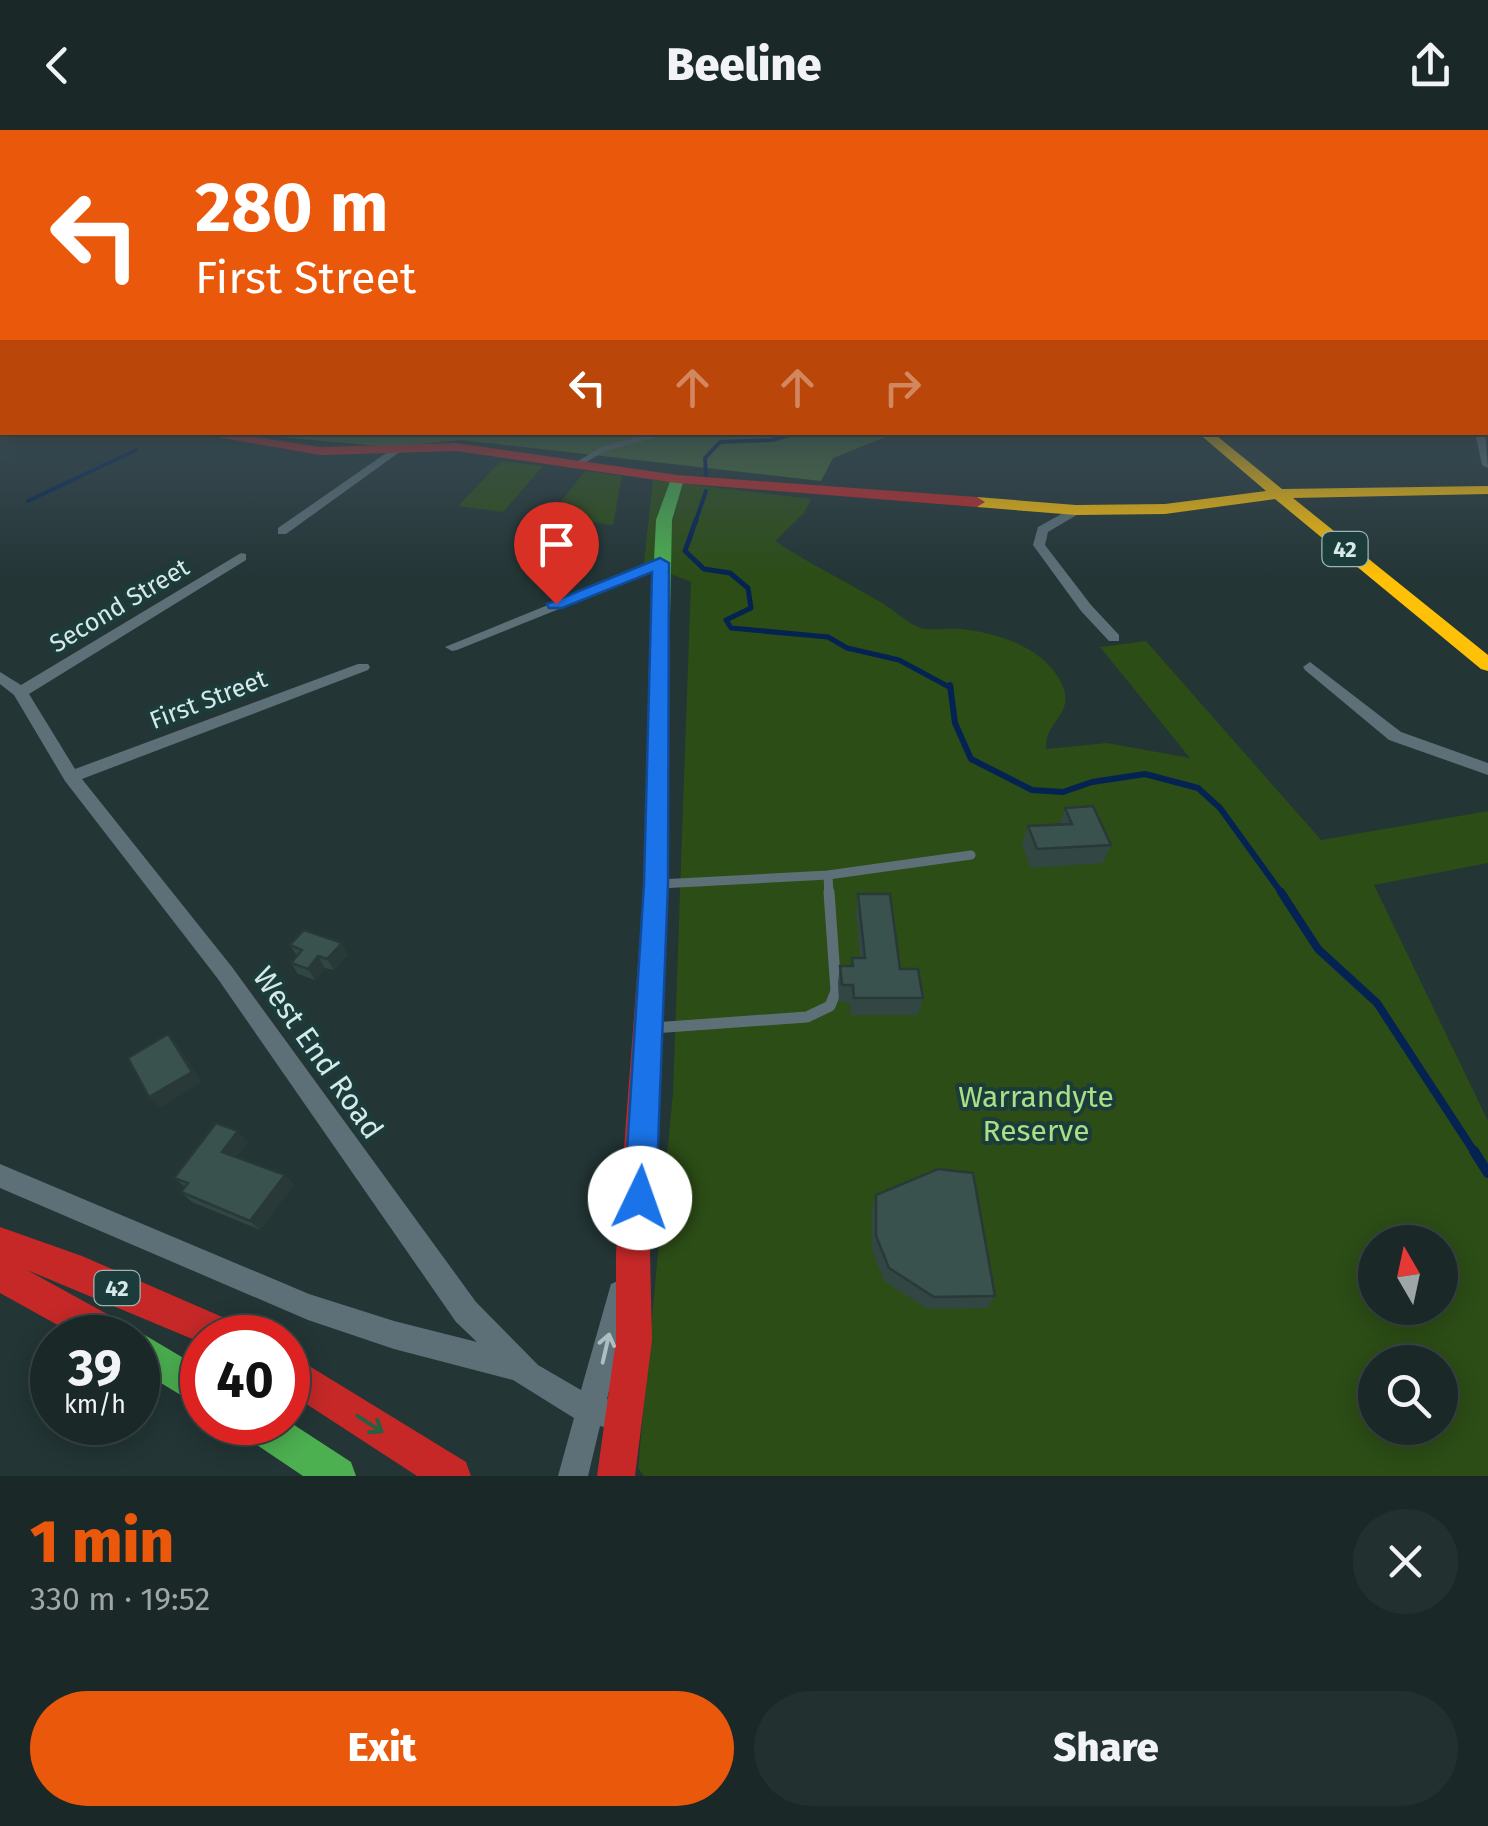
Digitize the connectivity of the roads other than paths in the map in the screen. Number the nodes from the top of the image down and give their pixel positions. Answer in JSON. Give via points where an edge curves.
{"nodes":[{"id":1,"x":393,"y":453,"type":"edge"},
{"id":2,"x":498,"y":453,"type":"edge"},
{"id":3,"x":597,"y":453,"type":"edge"},
{"id":4,"x":1227,"y":453,"type":"edge"},
{"id":5,"x":578,"y":464,"type":"junction"},
{"id":6,"x":676,"y":479,"type":"junction"},
{"id":7,"x":1488,"y":490,"type":"edge"},
{"id":8,"x":1275,"y":494,"type":"junction"},
{"id":9,"x":1076,"y":510,"type":"junction"},
{"id":10,"x":282,"y":531,"type":"dead end"},
{"id":11,"x":241,"y":556,"type":"dead end"},
{"id":12,"x":660,"y":563,"type":"junction"},
{"id":13,"x":1114,"y":638,"type":"dead end"},
{"id":14,"x":452,"y":647,"type":"dead end"},
{"id":15,"x":1488,"y":665,"type":"edge"},
{"id":16,"x":1310,"y":667,"type":"dead end"},
{"id":17,"x":363,"y":668,"type":"dead end"},
{"id":18,"x":0,"y":677,"type":"edge"},
{"id":19,"x":20,"y":692,"type":"junction"},
{"id":20,"x":1488,"y":769,"type":"edge"},
{"id":21,"x":70,"y":777,"type":"junction"},
{"id":22,"x":971,"y":854,"type":"dead end"},
{"id":23,"x":828,"y":875,"type":"junction"},
{"id":24,"x":656,"y":884,"type":"junction"},
{"id":25,"x":649,"y":1028,"type":"junction"},
{"id":26,"x":0,"y":1176,"type":"edge"},
{"id":27,"x":0,"y":1244,"type":"edge"},
{"id":28,"x":634,"y":1254,"type":"junction"},
{"id":29,"x":0,"y":1274,"type":"edge"},
{"id":30,"x":75,"y":1315,"type":"edge"},
{"id":31,"x":180,"y":1316,"type":"edge"},
{"id":32,"x":518,"y":1368,"type":"junction"},
{"id":33,"x":310,"y":1385,"type":"edge"},
{"id":34,"x":590,"y":1410,"type":"junction"},
{"id":35,"x":625,"y":1418,"type":"junction"},
{"id":36,"x":290,"y":1445,"type":"edge"},
{"id":37,"x":338,"y":1476,"type":"edge"},
{"id":38,"x":452,"y":1476,"type":"edge"},
{"id":39,"x":573,"y":1476,"type":"edge"},
{"id":40,"x":616,"y":1476,"type":"edge"}],
"edges":[{"from":1,"to":10,"type":"street"},
{"from":2,"to":5,"type":"street"},
{"from":3,"to":5,"type":"lane"},
{"from":4,"to":8,"type":"street","number":"42"},
{"from":5,"to":6,"type":"street"},
{"from":6,"to":9,"type":"street"},
{"from":6,"to":12,"type":"street"},
{"from":7,"to":8,"type":"street"},
{"from":8,"to":9,"type":"street","via":[[1164,509]]},
{"from":8,"to":15,"type":"street","number":"42"},
{"from":9,"to":13,"type":"street","via":[[1042,530],[1039,545]]},
{"from":11,"to":19,"type":"street","name":"Second Street"},
{"from":12,"to":14,"type":"street"},
{"from":12,"to":24,"type":"street"},
{"from":16,"to":20,"type":"street","via":[[1395,736]]},
{"from":17,"to":21,"type":"street","name":"First Street"},
{"from":18,"to":19,"type":"street","name":"West End Road"},
{"from":19,"to":21,"type":"street","name":"West End Road"},
{"from":21,"to":32,"type":"street","name":"West End Road","via":[[225,973],[466,1312]]},
{"from":22,"to":23,"type":"lane"},
{"from":23,"to":24,"type":"lane"},
{"from":23,"to":25,"type":"lane","via":[[836,991],[830,1006],[808,1017]]},
{"from":24,"to":25,"type":"street"},
{"from":25,"to":28,"type":"street"},
{"from":26,"to":32,"type":"street","via":[[308,1307]]},
{"from":27,"to":31,"type":"street","number":"42"},
{"from":34,"to":28,"type":"street","one_way":true},
{"from":28,"to":35,"type":"street"},
{"from":29,"to":30,"type":"street","number":"42"},
{"from":32,"to":34,"type":"street","name":"West End Road"},
{"from":33,"to":38,"type":"street","one_way":true},
{"from":34,"to":35,"type":"street","name":"West End Road"},
{"from":34,"to":39,"type":"street"},
{"from":35,"to":40,"type":"street"},
{"from":36,"to":37,"type":"street"}]}
